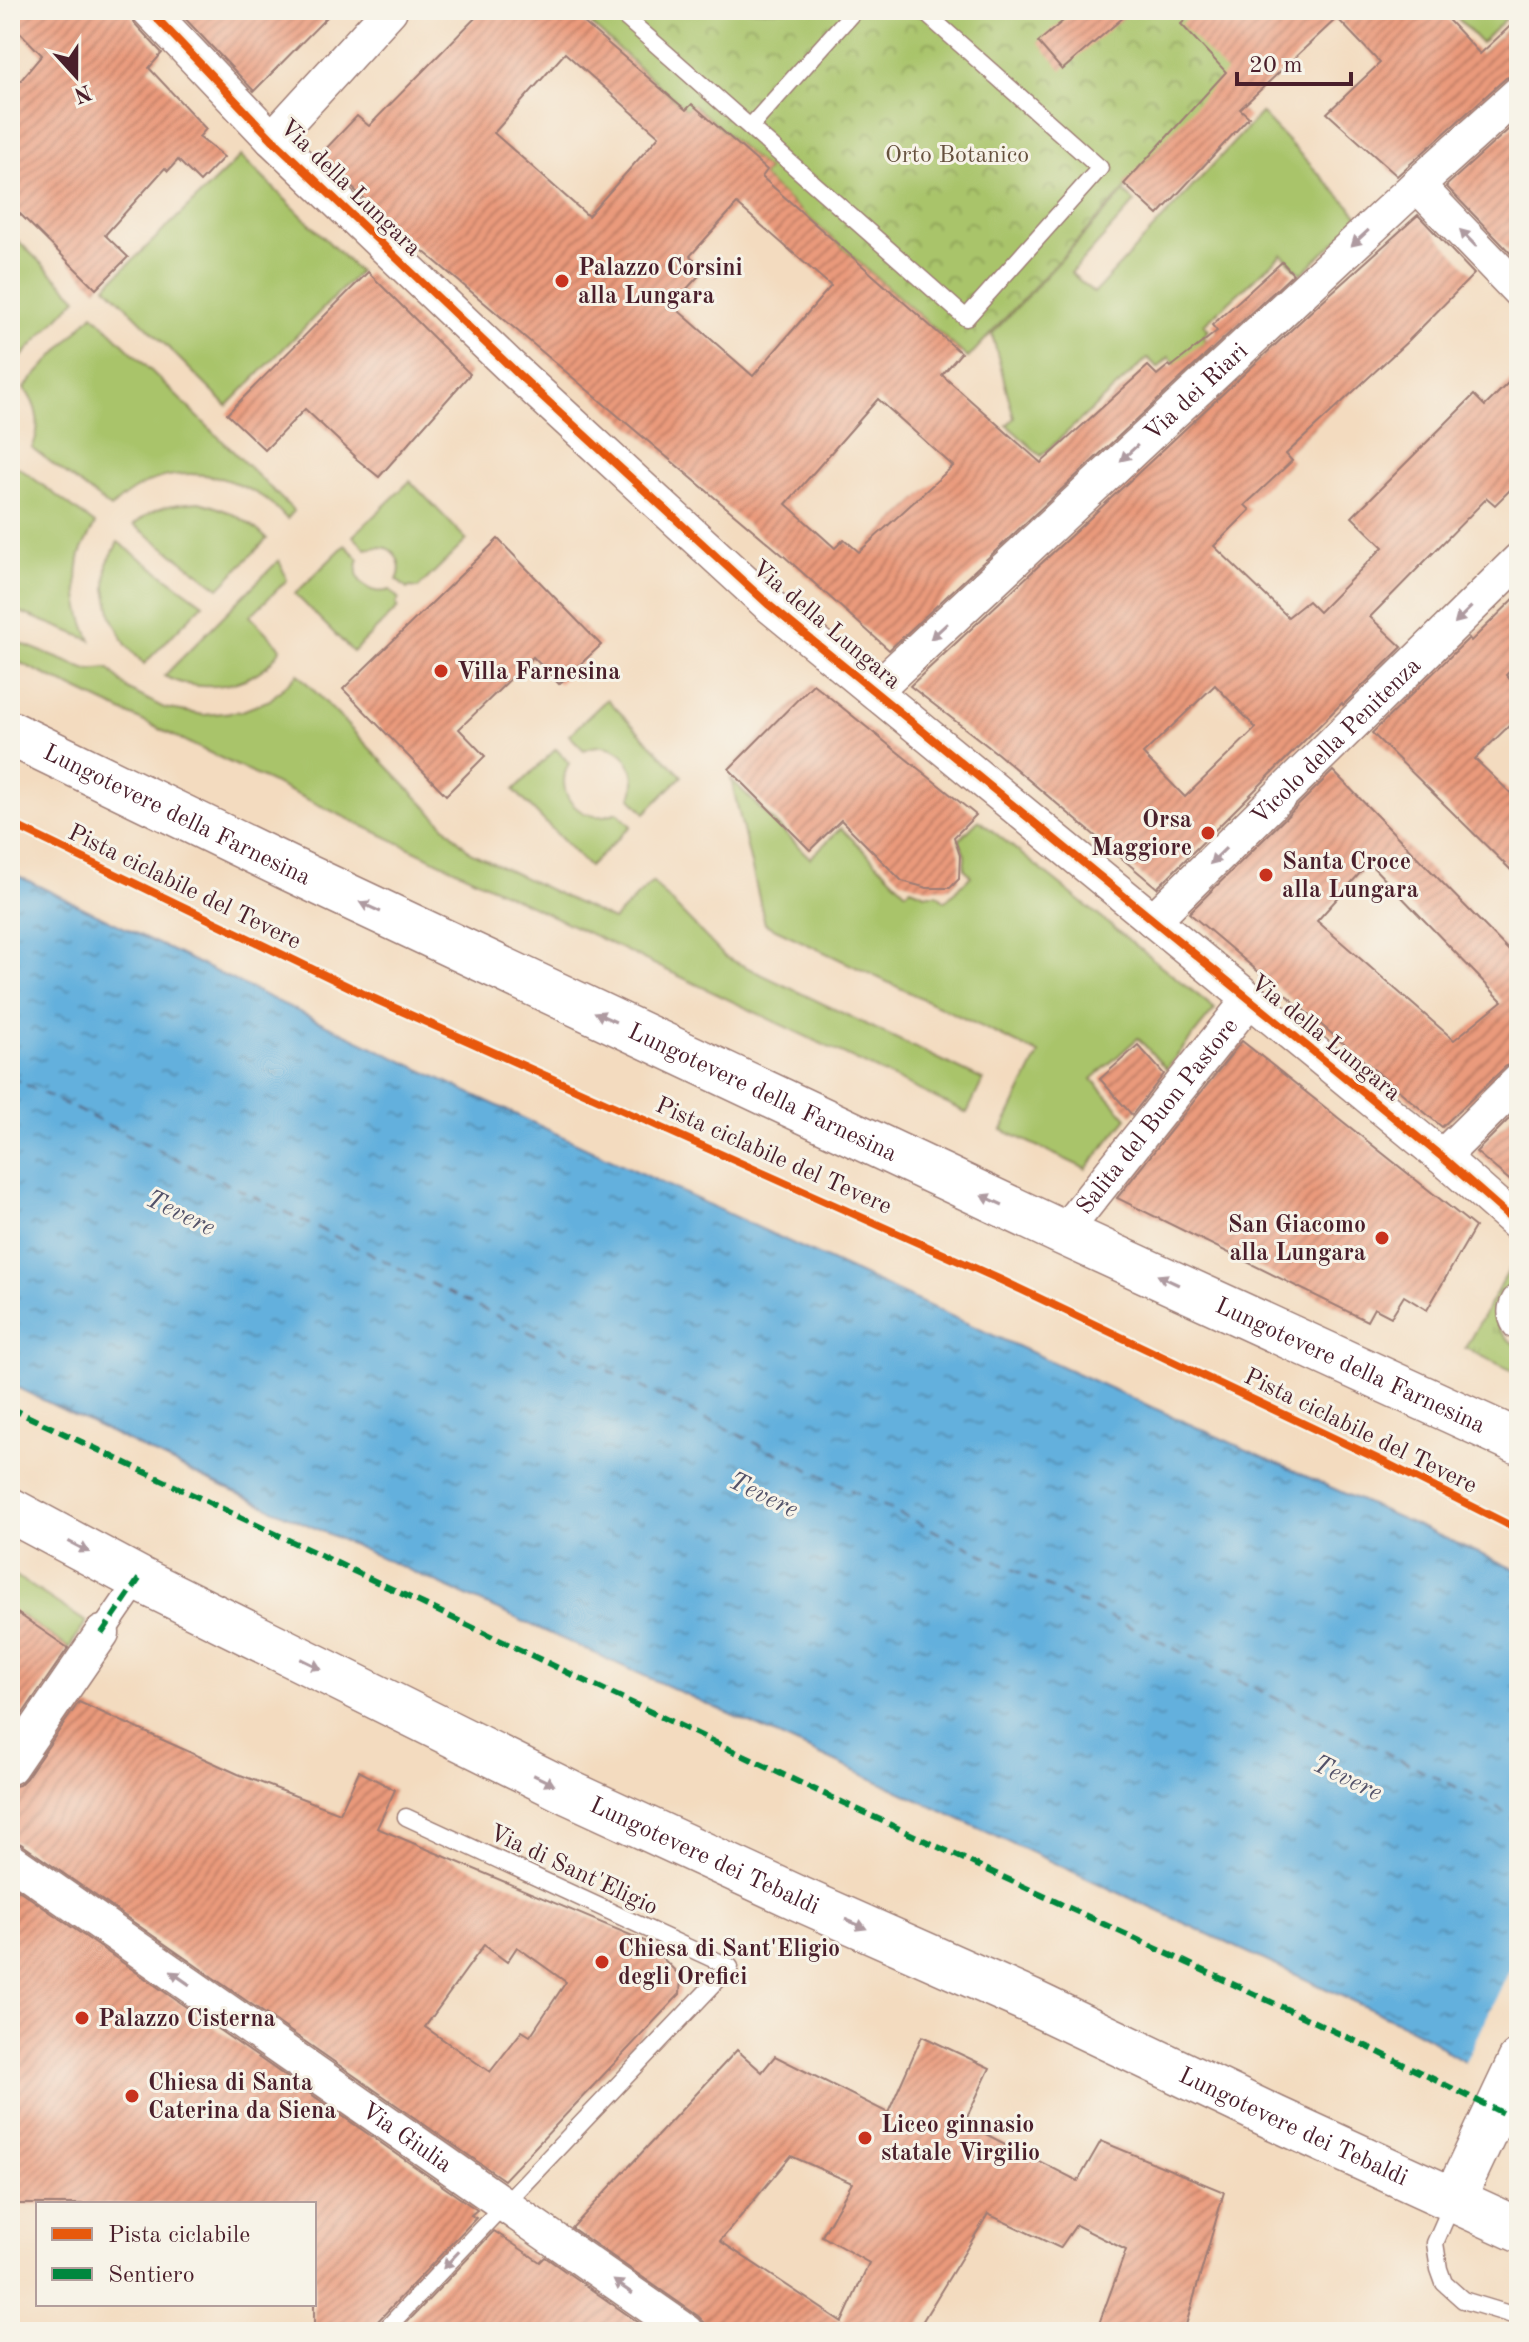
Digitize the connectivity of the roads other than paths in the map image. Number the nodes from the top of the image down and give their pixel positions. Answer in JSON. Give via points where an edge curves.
{"nodes":[{"id":1,"x":149,"y":10,"type":"edge"},
{"id":2,"x":390,"y":10,"type":"edge"},
{"id":3,"x":617,"y":10,"type":"edge"},
{"id":4,"x":855,"y":10,"type":"edge"},
{"id":5,"x":922,"y":10,"type":"edge"},
{"id":6,"x":1519,"y":93,"type":"edge"},
{"id":7,"x":750,"y":127,"type":"junction"},
{"id":8,"x":272,"y":139,"type":"junction"},
{"id":9,"x":1417,"y":185,"type":"junction"},
{"id":10,"x":1519,"y":291,"type":"edge"},
{"id":11,"x":1519,"y":560,"type":"edge"},
{"id":12,"x":875,"y":690,"type":"junction"},
{"id":13,"x":10,"y":733,"type":"edge"},
{"id":14,"x":1153,"y":920,"type":"junction"},
{"id":15,"x":1249,"y":1000,"type":"junction"},
{"id":16,"x":1519,"y":1081,"type":"edge"},
{"id":17,"x":1442,"y":1157,"type":"junction"},
{"id":18,"x":1519,"y":1205,"type":"edge"},
{"id":19,"x":1519,"y":1225,"type":"edge"},
{"id":20,"x":1063,"y":1233,"type":"junction"},
{"id":21,"x":1519,"y":1301,"type":"edge"},
{"id":22,"x":1519,"y":1323,"type":"edge"},
{"id":23,"x":1519,"y":1442,"type":"edge"},
{"id":24,"x":10,"y":1510,"type":"edge"},
{"id":25,"x":139,"y":1579,"type":"junction"},
{"id":26,"x":102,"y":1633,"type":"joint"},
{"id":27,"x":10,"y":1767,"type":"edge"},
{"id":28,"x":406,"y":1817,"type":"dead end"},
{"id":29,"x":10,"y":1860,"type":"edge"},
{"id":30,"x":1519,"y":2061,"type":"edge"},
{"id":31,"x":1454,"y":2199,"type":"junction"},
{"id":32,"x":504,"y":2203,"type":"junction"},
{"id":33,"x":1519,"y":2230,"type":"edge"},
{"id":34,"x":1519,"y":2317,"type":"edge"},
{"id":35,"x":383,"y":2332,"type":"edge"},
{"id":36,"x":687,"y":2332,"type":"edge"}],
"edges":[{"from":1,"to":8,"type":"street","name":"Via della Lungara"},
{"from":2,"to":8,"type":"street"},
{"from":3,"to":7,"type":"lane"},
{"from":4,"to":7,"type":"lane"},
{"from":5,"to":7,"type":"lane","via":[[1100,168],[966,318]]},
{"from":6,"to":9,"type":"street","name":"Via dei Riari"},
{"from":8,"to":12,"type":"street","name":"Via della Lungara","via":[[769,605]]},
{"from":10,"to":9,"type":"street","one_way":true},
{"from":9,"to":12,"type":"street","name":"Via dei Riari","one_way":true},
{"from":11,"to":14,"type":"street","name":"Vicolo della Penitenza","one_way":true},
{"from":12,"to":14,"type":"street","name":"Via della Lungara"},
{"from":20,"to":13,"type":"main road","name":"Lungotevere della Farnesina","one_way":true},
{"from":14,"to":15,"type":"street","name":"Via della Lungara"},
{"from":15,"to":17,"type":"street","name":"Via della Lungara"},
{"from":15,"to":20,"type":"street","name":"Salita del Buon Pastore"},
{"from":16,"to":17,"type":"street"},
{"from":17,"to":18,"type":"street"},
{"from":17,"to":19,"type":"street","name":"Via della Lungara"},
{"from":23,"to":20,"type":"main road","name":"Lungotevere della Farnesina","one_way":true},
{"from":21,"to":22,"type":"street"},
{"from":24,"to":25,"type":"main road","name":"Lungotevere dei Tebaldi","one_way":true},
{"from":25,"to":26,"type":"street"},
{"from":25,"to":31,"type":"main road","name":"Lungotevere dei Tebaldi","one_way":true,"via":[[585,1800]]},
{"from":26,"to":27,"type":"street"},
{"from":28,"to":32,"type":"lane","name":"Via di Sant'Eligio","via":[[730,1967]]},
{"from":32,"to":29,"type":"street","name":"Via Giulia","one_way":true},
{"from":30,"to":31,"type":"street"},
{"from":31,"to":33,"type":"main road","name":"Lungotevere dei Tebaldi"},
{"from":31,"to":34,"type":"lane","via":[[1435,2243],[1444,2283],[1463,2300]]},
{"from":32,"to":35,"type":"lane","one_way":true},
{"from":36,"to":32,"type":"street","name":"Via Giulia","one_way":true}]}
